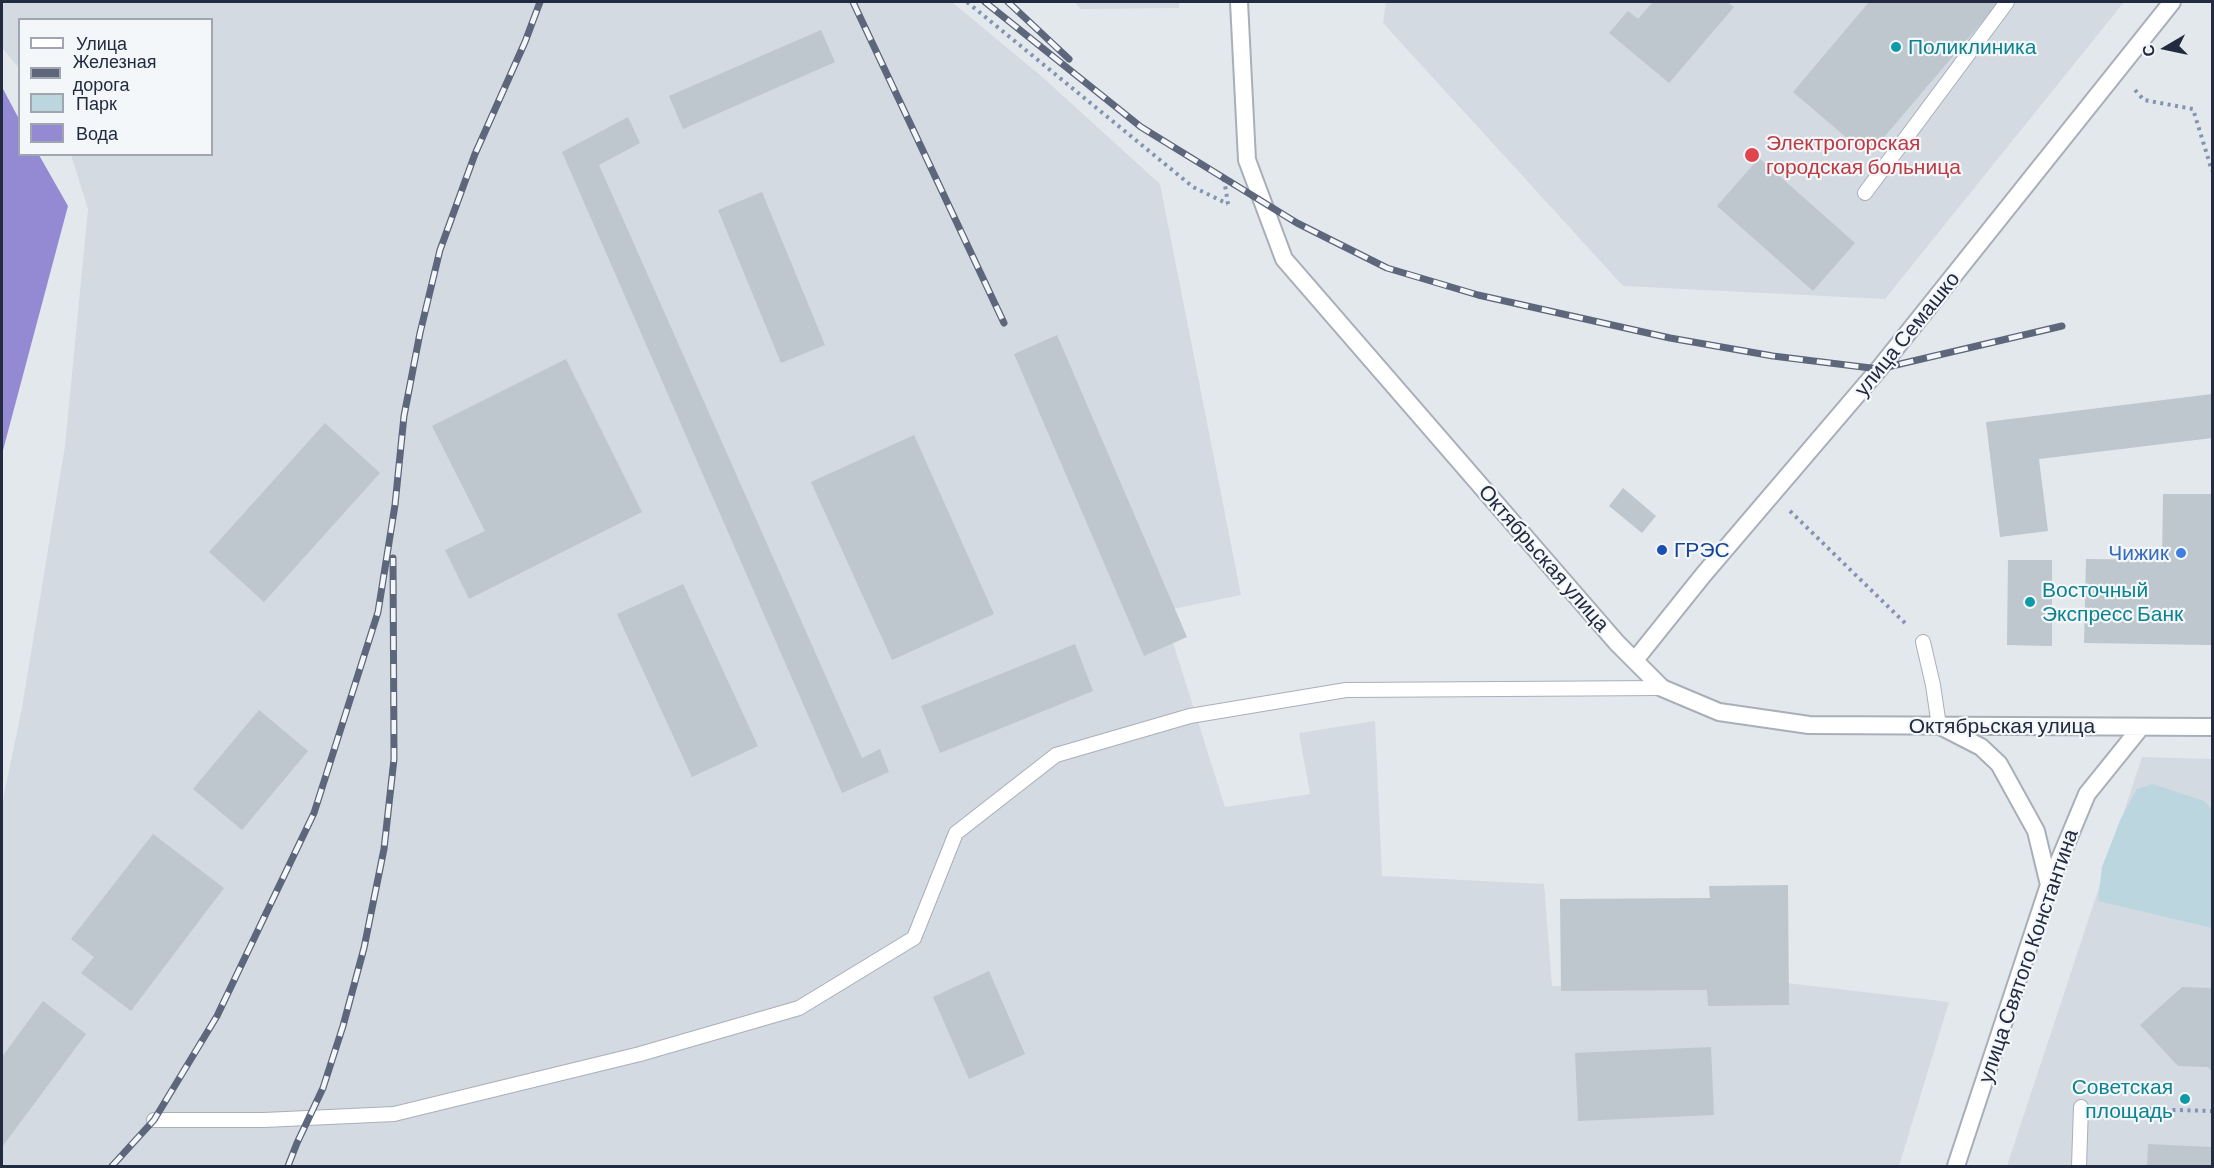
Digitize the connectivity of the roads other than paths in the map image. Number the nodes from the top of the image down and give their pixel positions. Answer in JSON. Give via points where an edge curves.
{"nodes":[{"id":1,"x":1239,"y":2,"type":"edge"},
{"id":2,"x":2007,"y":2,"type":"edge"},
{"id":3,"x":2172,"y":2,"type":"edge"},
{"id":4,"x":1864,"y":193,"type":"dead end"},
{"id":5,"x":1923,"y":642,"type":"road end"},
{"id":6,"x":1635,"y":660,"type":"junction"},
{"id":7,"x":1662,"y":688,"type":"junction"},
{"id":8,"x":1938,"y":726,"type":"junction"},
{"id":9,"x":2141,"y":727,"type":"junction"},
{"id":10,"x":2212,"y":727,"type":"edge"},
{"id":11,"x":2049,"y":885,"type":"junction"},
{"id":12,"x":2081,"y":1107,"type":"road end"},
{"id":13,"x":154,"y":1120,"type":"dead end"},
{"id":14,"x":1956,"y":1167,"type":"edge"},
{"id":15,"x":2079,"y":1167,"type":"edge"}],
"edges":[{"from":1,"to":6,"type":"street","name":"Октябрьская улица","via":[[1247,160],[1284,259]]},
{"from":2,"to":4,"type":"lane"},
{"from":3,"to":6,"type":"street","name":"улица Семашко","via":[[1879,369]]},
{"from":5,"to":8,"type":"lane"},
{"from":6,"to":7,"type":"street","name":"Октябрьская улица"},
{"from":7,"to":8,"type":"street","name":"Октябрьская улица","via":[[1719,712],[1809,725]]},
{"from":7,"to":13,"type":"lane","via":[[1346,690],[1178,719],[1056,755],[956,833],[914,938],[799,1008],[640,1054],[394,1114]]},
{"from":8,"to":9,"type":"street","name":"Октябрьская улица"},
{"from":8,"to":11,"type":"street","via":[[1981,747],[1999,764],[2036,831]]},
{"from":9,"to":10,"type":"street","name":"Октябрьская улица"},
{"from":9,"to":11,"type":"street","name":"улица Святого Константина","via":[[2087,794]]},
{"from":11,"to":14,"type":"street","name":"улица Святого Константина"},
{"from":12,"to":15,"type":"lane"}]}
